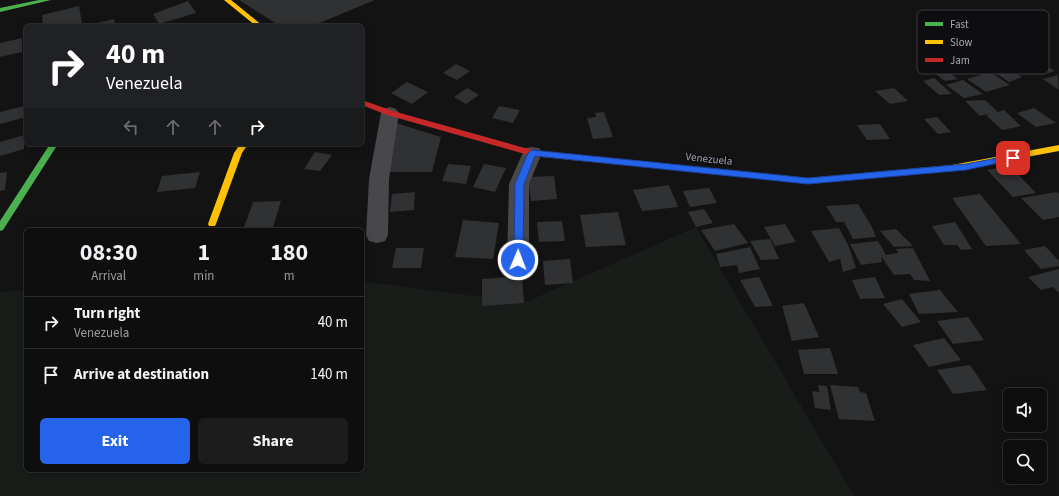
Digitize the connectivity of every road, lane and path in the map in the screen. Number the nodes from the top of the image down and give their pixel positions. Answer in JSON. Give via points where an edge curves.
{"nodes":[{"id":1,"x":48,"y":0,"type":"edge"},
{"id":2,"x":227,"y":0,"type":"edge"},
{"id":3,"x":0,"y":10,"type":"edge"},
{"id":4,"x":257,"y":24,"type":"edge"},
{"id":5,"x":364,"y":103,"type":"edge"},
{"id":6,"x":390,"y":113,"type":"junction"},
{"id":7,"x":53,"y":146,"type":"edge"},
{"id":8,"x":243,"y":146,"type":"edge"},
{"id":9,"x":1059,"y":148,"type":"edge"},
{"id":10,"x":532,"y":153,"type":"junction"},
{"id":11,"x":212,"y":224,"type":"dead end"},
{"id":12,"x":0,"y":228,"type":"edge"},
{"id":13,"x":377,"y":235,"type":"dead end"},
{"id":14,"x":518,"y":260,"type":"dead end"}],
"edges":[{"from":1,"to":3,"type":"street"},
{"from":2,"to":4,"type":"street"},
{"from":5,"to":6,"type":"street","name":"Venezuela"},
{"from":6,"to":10,"type":"street","name":"Venezuela"},
{"from":6,"to":13,"type":"street","via":[[379,179]]},
{"from":7,"to":12,"type":"street"},
{"from":8,"to":11,"type":"street"},
{"from":9,"to":10,"type":"street","name":"Venezuela","via":[[966,167],[808,181]]},
{"from":10,"to":14,"type":"street","via":[[519,184]]}]}
